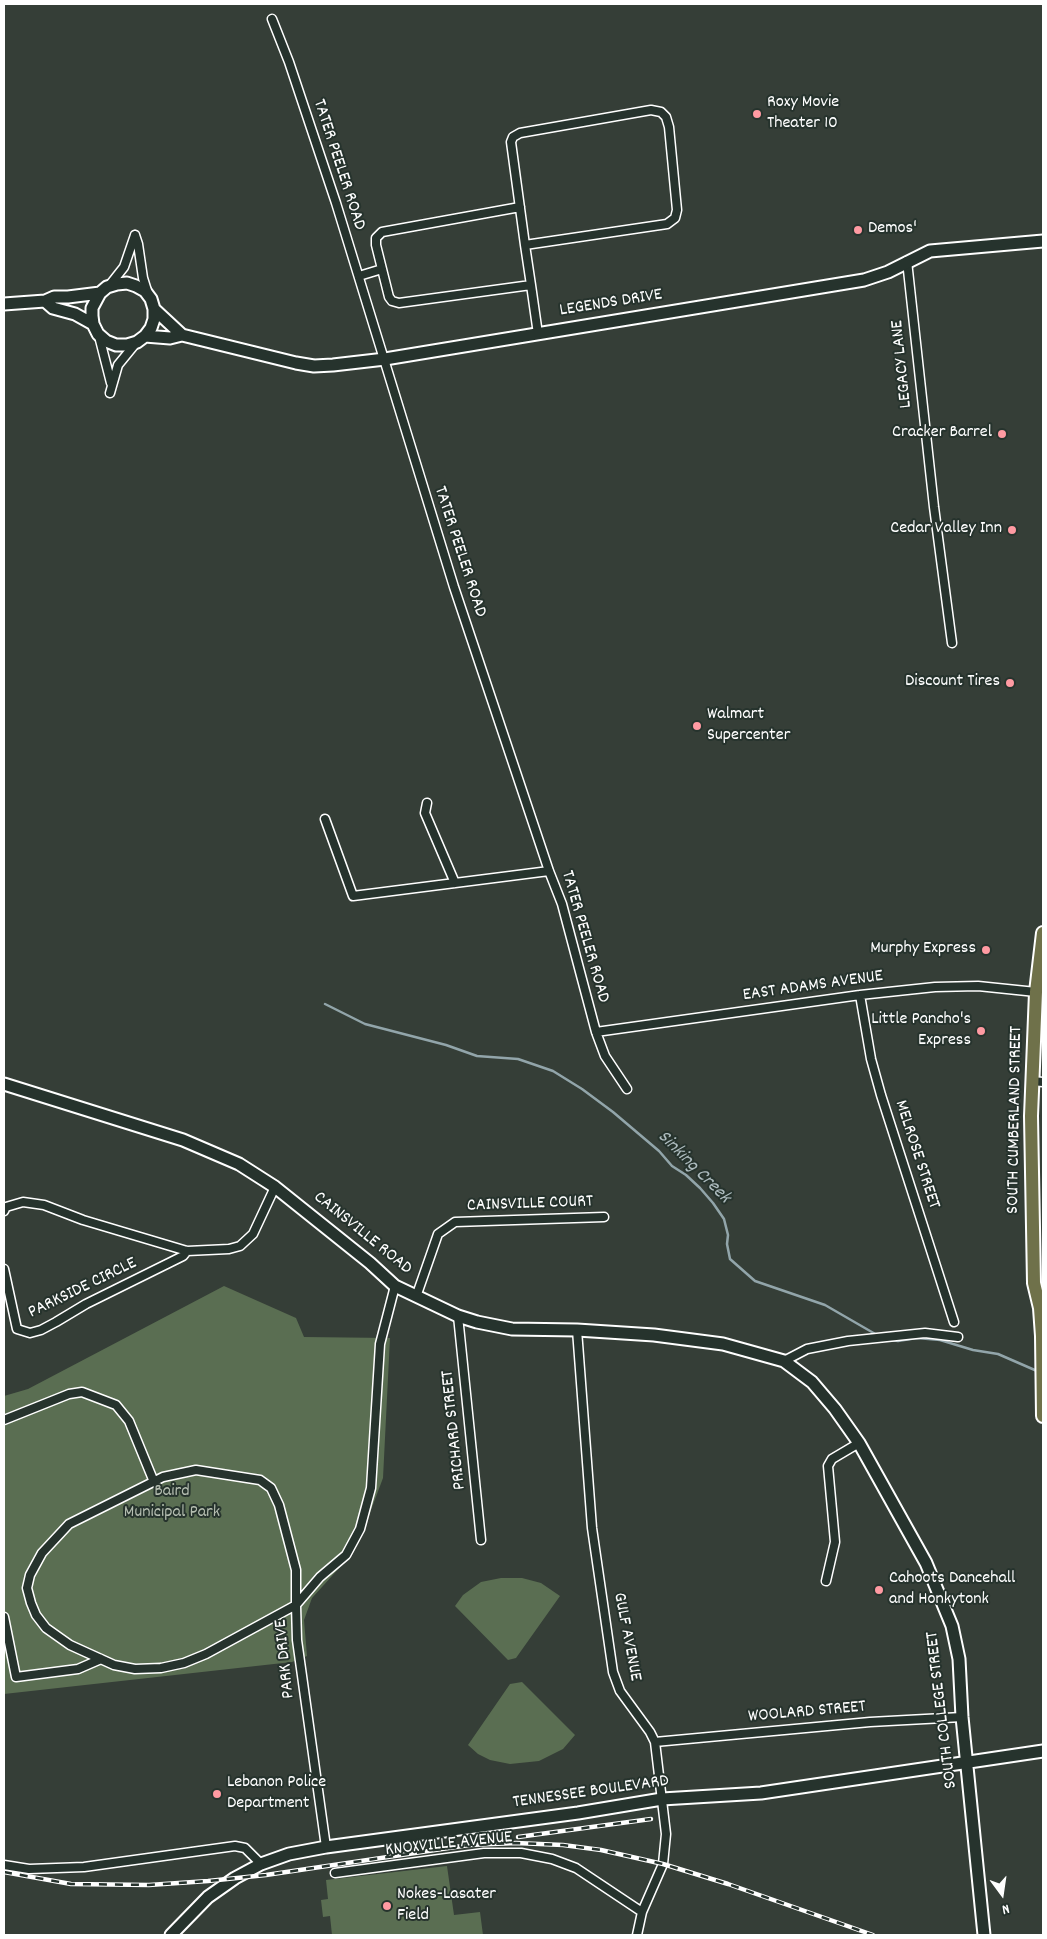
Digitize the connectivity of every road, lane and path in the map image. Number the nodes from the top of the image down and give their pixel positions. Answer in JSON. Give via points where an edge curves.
{"nodes":[{"id":1,"x":272,"y":19,"type":"dead end"},
{"id":2,"x":520,"y":207,"type":"junction"},
{"id":3,"x":1043,"y":241,"type":"edge"},
{"id":4,"x":525,"y":245,"type":"junction"},
{"id":5,"x":907,"y":261,"type":"junction"},
{"id":6,"x":382,"y":269,"type":"junction"},
{"id":7,"x":359,"y":276,"type":"junction"},
{"id":8,"x":531,"y":286,"type":"junction"},
{"id":9,"x":104,"y":290,"type":"junction"},
{"id":10,"x":149,"y":296,"type":"junction"},
{"id":11,"x":45,"y":301,"type":"junction"},
{"id":12,"x":4,"y":304,"type":"edge"},
{"id":13,"x":154,"y":309,"type":"junction"},
{"id":14,"x":96,"y":329,"type":"junction"},
{"id":15,"x":538,"y":334,"type":"junction"},
{"id":16,"x":185,"y":336,"type":"junction"},
{"id":17,"x":141,"y":339,"type":"junction"},
{"id":18,"x":385,"y":359,"type":"junction"},
{"id":19,"x":111,"y":384,"type":"junction"},
{"id":20,"x":110,"y":393,"type":"dead end"},
{"id":21,"x":952,"y":643,"type":"dead end"},
{"id":22,"x":427,"y":803,"type":"dead end"},
{"id":23,"x":325,"y":820,"type":"dead end"},
{"id":24,"x":549,"y":871,"type":"junction"},
{"id":25,"x":455,"y":883,"type":"junction"},
{"id":26,"x":1043,"y":933,"type":"edge"},
{"id":27,"x":1036,"y":992,"type":"junction"},
{"id":28,"x":860,"y":995,"type":"junction"},
{"id":29,"x":596,"y":1032,"type":"junction"},
{"id":30,"x":1037,"y":1081,"type":"edge"},
{"id":31,"x":4,"y":1084,"type":"edge"},
{"id":32,"x":626,"y":1089,"type":"dead end"},
{"id":33,"x":275,"y":1187,"type":"junction"},
{"id":34,"x":4,"y":1211,"type":"edge"},
{"id":35,"x":604,"y":1217,"type":"dead end"},
{"id":36,"x":187,"y":1251,"type":"junction"},
{"id":37,"x":4,"y":1269,"type":"edge"},
{"id":38,"x":395,"y":1286,"type":"junction"},
{"id":39,"x":1043,"y":1293,"type":"edge"},
{"id":40,"x":416,"y":1297,"type":"junction"},
{"id":41,"x":7,"y":1298,"type":"edge"},
{"id":42,"x":1040,"y":1308,"type":"junction"},
{"id":43,"x":458,"y":1316,"type":"junction"},
{"id":44,"x":954,"y":1322,"type":"dead end"},
{"id":45,"x":577,"y":1330,"type":"junction"},
{"id":46,"x":958,"y":1338,"type":"dead end"},
{"id":47,"x":1042,"y":1341,"type":"edge"},
{"id":48,"x":784,"y":1361,"type":"junction"},
{"id":49,"x":1043,"y":1416,"type":"edge"},
{"id":50,"x":4,"y":1420,"type":"edge"},
{"id":51,"x":859,"y":1443,"type":"junction"},
{"id":52,"x":154,"y":1482,"type":"junction"},
{"id":53,"x":480,"y":1540,"type":"dead end"},
{"id":54,"x":826,"y":1581,"type":"dead end"},
{"id":55,"x":296,"y":1605,"type":"junction"},
{"id":56,"x":4,"y":1617,"type":"edge"},
{"id":57,"x":101,"y":1659,"type":"junction"},
{"id":58,"x":962,"y":1717,"type":"junction"},
{"id":59,"x":655,"y":1742,"type":"junction"},
{"id":60,"x":1043,"y":1751,"type":"edge"},
{"id":61,"x":967,"y":1762,"type":"junction"},
{"id":62,"x":662,"y":1799,"type":"junction"},
{"id":63,"x":326,"y":1847,"type":"junction"},
{"id":64,"x":261,"y":1864,"type":"junction"},
{"id":65,"x":4,"y":1865,"type":"edge"},
{"id":66,"x":334,"y":1873,"type":"dead end"},
{"id":67,"x":642,"y":1912,"type":"junction"},
{"id":68,"x":171,"y":1935,"type":"edge"},
{"id":69,"x":637,"y":1935,"type":"edge"},
{"id":70,"x":984,"y":1935,"type":"edge"}],
"edges":[{"from":1,"to":7,"type":"street","name":"TATER PEELER ROAD"},
{"from":2,"to":4,"type":"street"},
{"from":2,"to":4,"type":"street","via":[[513,137],[520,133],[651,110],[666,117],[677,210],[675,218],[666,224]]},
{"from":2,"to":6,"type":"street","via":[[382,232],[376,238],[376,245]]},
{"from":3,"to":5,"type":"street","name":"LEGENDS DRIVE","via":[[930,252]]},
{"from":4,"to":8,"type":"street"},
{"from":5,"to":15,"type":"street","name":"LEGENDS DRIVE","via":[[864,280]]},
{"from":5,"to":21,"type":"street","name":"LEGACY LANE"},
{"from":6,"to":7,"type":"street"},
{"from":6,"to":8,"type":"street","via":[[389,297],[399,303]]},
{"from":7,"to":18,"type":"street","name":"TATER PEELER ROAD"},
{"from":8,"to":15,"type":"street"},
{"from":9,"to":10,"type":"street","via":[[127,283]]},
{"from":9,"to":10,"type":"street","via":[[124,267],[135,235]]},
{"from":9,"to":11,"type":"street","via":[[68,297],[54,296]]},
{"from":9,"to":14,"type":"street","via":[[92,308]]},
{"from":10,"to":13,"type":"street","name":"LEGENDS DRIVE"},
{"from":11,"to":12,"type":"street"},
{"from":11,"to":14,"type":"street","name":"LEGENDS DRIVE","via":[[53,308],[75,314]]},
{"from":13,"to":16,"type":"street","name":"LEGENDS DRIVE"},
{"from":13,"to":17,"type":"street","via":[[151,328]]},
{"from":14,"to":17,"type":"street","name":"LEGENDS DRIVE","via":[[106,341],[116,345]]},
{"from":14,"to":19,"type":"street"},
{"from":15,"to":18,"type":"street","name":"LEGENDS DRIVE"},
{"from":16,"to":17,"type":"street","name":"LEGENDS DRIVE"},
{"from":16,"to":18,"type":"street","name":"LEGENDS DRIVE","via":[[314,366]]},
{"from":17,"to":19,"type":"street","via":[[120,361]]},
{"from":18,"to":24,"type":"street","name":"TATER PEELER ROAD","via":[[454,587]]},
{"from":19,"to":20,"type":"street"},
{"from":22,"to":25,"type":"street","via":[[425,813]]},
{"from":23,"to":25,"type":"street","via":[[353,896]]},
{"from":24,"to":25,"type":"street"},
{"from":24,"to":29,"type":"street","name":"TATER PEELER ROAD","via":[[574,944]]},
{"from":26,"to":27,"type":"main road","name":"SOUTH CUMBERLAND STREET"},
{"from":27,"to":28,"type":"street","name":"EAST ADAMS AVENUE","via":[[962,985]]},
{"from":27,"to":30,"type":"main road","name":"SOUTH CUMBERLAND STREET"},
{"from":28,"to":29,"type":"street","name":"EAST ADAMS AVENUE"},
{"from":28,"to":44,"type":"street","name":"MELROSE STREET","via":[[870,1059],[880,1095]]},
{"from":29,"to":32,"type":"street","name":"TATER PEELER ROAD","via":[[605,1056]]},
{"from":30,"to":42,"type":"main road","name":"SOUTH CUMBERLAND STREET","via":[[1032,1214],[1034,1283]]},
{"from":31,"to":33,"type":"street","name":"CAINSVILLE ROAD","via":[[183,1140],[239,1164]]},
{"from":33,"to":36,"type":"street","name":"PARKSIDE CIRCLE","via":[[253,1234],[240,1246]]},
{"from":33,"to":38,"type":"street","name":"CAINSVILLE ROAD"},
{"from":34,"to":36,"type":"street","name":"PARKSIDE CIRCLE","via":[[6,1207],[23,1202],[44,1205]]},
{"from":35,"to":40,"type":"street","name":"CAINSVILLE COURT","via":[[456,1222],[438,1234]]},
{"from":36,"to":41,"type":"street","name":"PARKSIDE CIRCLE","via":[[183,1256],[30,1333],[17,1329]]},
{"from":37,"to":41,"type":"street","name":"PARKSIDE CIRCLE"},
{"from":38,"to":40,"type":"street","name":"CAINSVILLE ROAD"},
{"from":38,"to":55,"type":"street","name":"PARK DRIVE","via":[[380,1344],[371,1488],[360,1529],[346,1555],[320,1577]]},
{"from":39,"to":42,"type":"main road","name":"SOUTH CUMBERLAND STREET"},
{"from":40,"to":43,"type":"street","name":"CAINSVILLE ROAD"},
{"from":42,"to":47,"type":"main road","name":"SOUTH CUMBERLAND STREET"},
{"from":43,"to":45,"type":"street","name":"CAINSVILLE ROAD","via":[[512,1329]]},
{"from":43,"to":53,"type":"street","name":"PRICHARD STREET"},
{"from":45,"to":48,"type":"street","name":"CAINSVILLE ROAD","via":[[724,1344]]},
{"from":45,"to":59,"type":"street","name":"GULF AVENUE","via":[[592,1528],[613,1672],[620,1691]]},
{"from":46,"to":48,"type":"street","via":[[925,1334],[848,1341],[807,1349]]},
{"from":47,"to":49,"type":"main road","name":"SOUTH CUMBERLAND STREET"},
{"from":48,"to":51,"type":"street","name":"CAINSVILLE ROAD","via":[[812,1382]]},
{"from":50,"to":52,"type":"street","via":[[69,1394],[82,1392],[116,1405],[129,1421]]},
{"from":51,"to":54,"type":"street","via":[[832,1458],[828,1466],[835,1542]]},
{"from":51,"to":58,"type":"street","name":"SOUTH COLLEGE STREET","via":[[926,1563],[952,1626],[959,1659]]},
{"from":52,"to":55,"type":"street","via":[[196,1470],[260,1480],[271,1488],[296,1570]]},
{"from":52,"to":57,"type":"street","via":[[69,1524],[42,1553],[30,1575],[27,1588],[31,1603],[46,1628],[70,1645]]},
{"from":55,"to":57,"type":"street","via":[[184,1664],[135,1669]]},
{"from":55,"to":63,"type":"street","name":"PARK DRIVE","via":[[297,1640]]},
{"from":56,"to":57,"type":"street","via":[[16,1677],[78,1669]]},
{"from":58,"to":59,"type":"street","name":"WOOLARD STREET"},
{"from":58,"to":61,"type":"street","name":"SOUTH COLLEGE STREET"},
{"from":59,"to":62,"type":"street","name":"GULF AVENUE"},
{"from":60,"to":61,"type":"street","name":"TENNESSEE BOULEVARD"},
{"from":61,"to":62,"type":"street","name":"TENNESSEE BOULEVARD","via":[[761,1793]]},
{"from":61,"to":70,"type":"street","name":"SOUTH COLLEGE STREET"},
{"from":62,"to":63,"type":"street","name":"TENNESSEE BOULEVARD"},
{"from":62,"to":67,"type":"street","name":"GULF AVENUE","via":[[666,1834],[663,1864]]},
{"from":63,"to":64,"type":"street","name":"TENNESSEE BOULEVARD","via":[[289,1854]]},
{"from":64,"to":65,"type":"street","via":[[245,1848],[235,1846],[84,1867],[29,1869]]},
{"from":64,"to":68,"type":"street","name":"TENNESSEE BOULEVARD","via":[[208,1897]]},
{"from":66,"to":67,"type":"street","name":"KNOXVILLE AVENUE","via":[[484,1853],[521,1853],[576,1868]]},
{"from":67,"to":69,"type":"street","name":"GULF AVENUE"}]}
